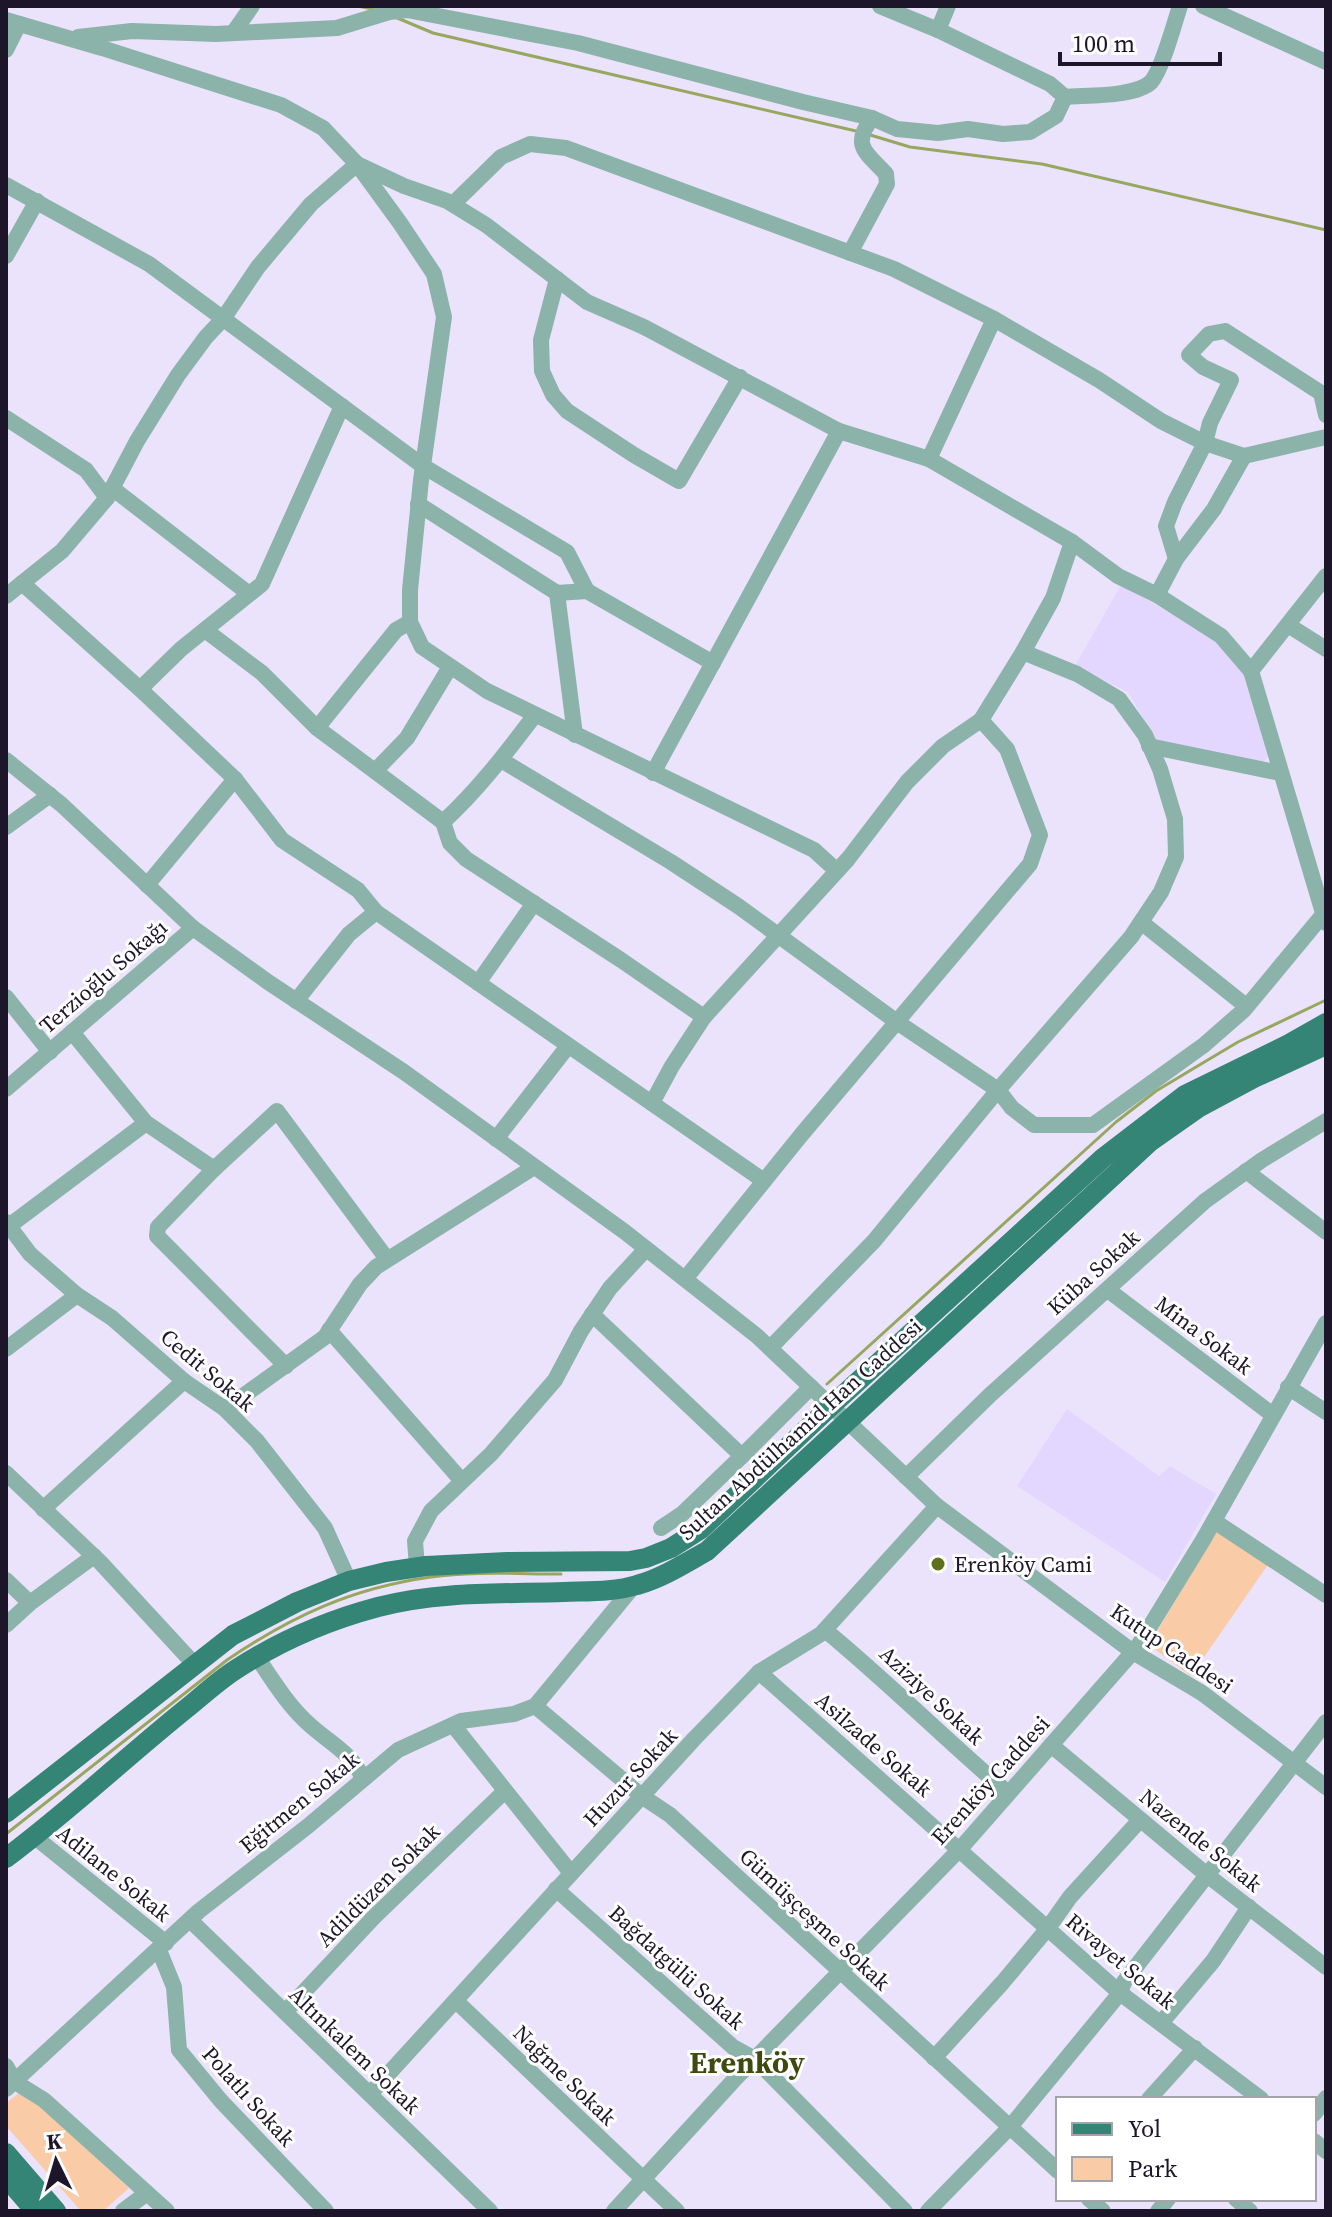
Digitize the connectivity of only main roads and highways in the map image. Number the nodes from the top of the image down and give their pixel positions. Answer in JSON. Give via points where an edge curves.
{"nodes":[{"id":1,"x":1326,"y":1023,"type":"edge"},
{"id":2,"x":1326,"y":1045,"type":"edge"},
{"id":3,"x":6,"y":1813,"type":"edge"},
{"id":4,"x":6,"y":1858,"type":"edge"},
{"id":5,"x":6,"y":2153,"type":"edge"},
{"id":6,"x":6,"y":2177,"type":"edge"},
{"id":7,"x":35,"y":2211,"type":"edge"},
{"id":8,"x":56,"y":2211,"type":"edge"}],
"edges":[{"from":1,"to":3,"type":"main road","name":"Sultan Abdülhamid Han Caddesi","via":[[1185,1095],[1103,1158],[681,1544],[630,1561],[417,1567],[349,1581],[233,1635]]},
{"from":2,"to":4,"type":"main road","name":"Sultan Abdülhamid Han Caddesi","via":[[1198,1108],[1151,1141],[707,1551],[661,1578],[633,1587],[416,1599],[309,1631],[232,1672]]},
{"from":5,"to":8,"type":"main road"},
{"from":6,"to":7,"type":"main road"}]}
